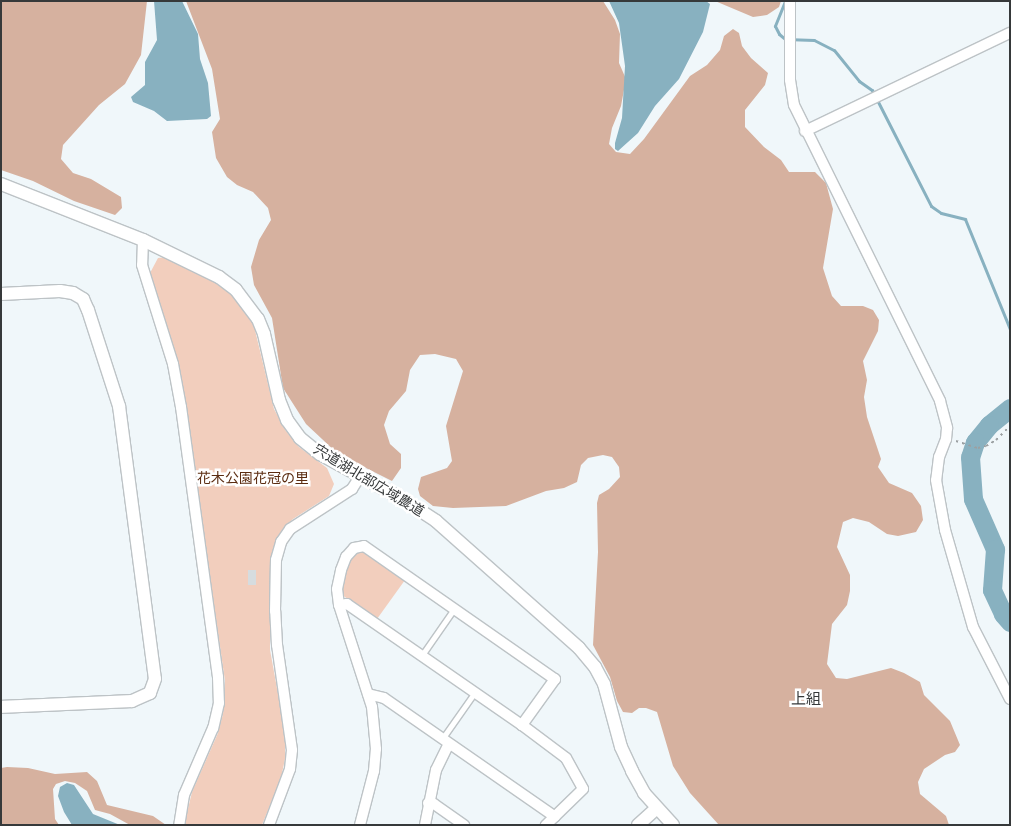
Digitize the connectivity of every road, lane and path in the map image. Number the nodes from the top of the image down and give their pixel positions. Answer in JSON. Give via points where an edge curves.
{"nodes":[{"id":1,"x":790,"y":1,"type":"edge"},
{"id":2,"x":1010,"y":33,"type":"edge"},
{"id":3,"x":805,"y":131,"type":"junction"},
{"id":4,"x":1,"y":184,"type":"edge"},
{"id":5,"x":143,"y":240,"type":"junction"},
{"id":6,"x":1,"y":294,"type":"edge"},
{"id":7,"x":1010,"y":426,"type":"edge"},
{"id":8,"x":966,"y":444,"type":"dead end"},
{"id":9,"x":360,"y":476,"type":"junction"},
{"id":10,"x":339,"y":605,"type":"junction"},
{"id":11,"x":454,"y":608,"type":"junction"},
{"id":12,"x":422,"y":656,"type":"junction"},
{"id":13,"x":475,"y":692,"type":"junction"},
{"id":14,"x":368,"y":694,"type":"junction"},
{"id":15,"x":1010,"y":699,"type":"edge"},
{"id":16,"x":1,"y":707,"type":"edge"},
{"id":17,"x":522,"y":724,"type":"junction"},
{"id":18,"x":445,"y":742,"type":"junction"},
{"id":19,"x":428,"y":803,"type":"junction"},
{"id":20,"x":657,"y":808,"type":"junction"},
{"id":21,"x":555,"y":817,"type":"junction"},
{"id":22,"x":179,"y":825,"type":"edge"},
{"id":23,"x":269,"y":825,"type":"edge"},
{"id":24,"x":360,"y":825,"type":"edge"},
{"id":25,"x":424,"y":825,"type":"edge"},
{"id":26,"x":464,"y":825,"type":"edge"},
{"id":27,"x":546,"y":825,"type":"edge"},
{"id":28,"x":638,"y":825,"type":"edge"},
{"id":29,"x":673,"y":825,"type":"edge"}],
"edges":[{"from":1,"to":3,"type":"street","via":[[790,80],[794,105]]},
{"from":2,"to":3,"type":"street"},
{"from":3,"to":15,"type":"street","via":[[884,285],[945,415],[946,439],[939,457],[936,480],[944,530],[973,627]]},
{"from":4,"to":5,"type":"street","name":"宍道湖北部広域農道"},
{"from":5,"to":9,"type":"street","name":"宍道湖北部広域農道","via":[[219,277],[250,305],[264,334],[279,400],[287,420],[300,438],[320,454]]},
{"from":5,"to":22,"type":"street","via":[[142,265],[173,364],[181,407],[218,677],[219,702],[213,728],[184,795]]},
{"from":6,"to":16,"type":"street","via":[[60,291],[83,298],[119,406],[155,679],[150,693],[132,701]]},
{"from":7,"to":8,"type":"path","via":[[986,446],[978,448]]},
{"from":9,"to":20,"type":"street","name":"宍道湖北部広域農道","via":[[436,521],[579,648],[604,684],[628,763]]},
{"from":9,"to":23,"type":"street","via":[[352,489],[290,529],[281,542],[276,560],[277,645],[292,750],[290,769]]},
{"from":10,"to":11,"type":"street","via":[[337,589],[346,557],[354,548],[364,546]]},
{"from":10,"to":12,"type":"street","via":[[348,604]]},
{"from":10,"to":14,"type":"street"},
{"from":11,"to":12,"type":"lane"},
{"from":11,"to":17,"type":"street","via":[[555,679]]},
{"from":12,"to":13,"type":"street"},
{"from":13,"to":17,"type":"street"},
{"from":13,"to":18,"type":"lane"},
{"from":14,"to":18,"type":"street","via":[[384,698]]},
{"from":14,"to":24,"type":"street","via":[[376,748],[374,771]]},
{"from":17,"to":21,"type":"street","via":[[566,758],[583,786],[581,793]]},
{"from":18,"to":19,"type":"street"},
{"from":18,"to":21,"type":"street"},
{"from":19,"to":25,"type":"street"},
{"from":19,"to":26,"type":"street"},
{"from":20,"to":28,"type":"street"},
{"from":20,"to":29,"type":"street","name":"宍道湖北部広域農道"},
{"from":21,"to":27,"type":"street"}]}
